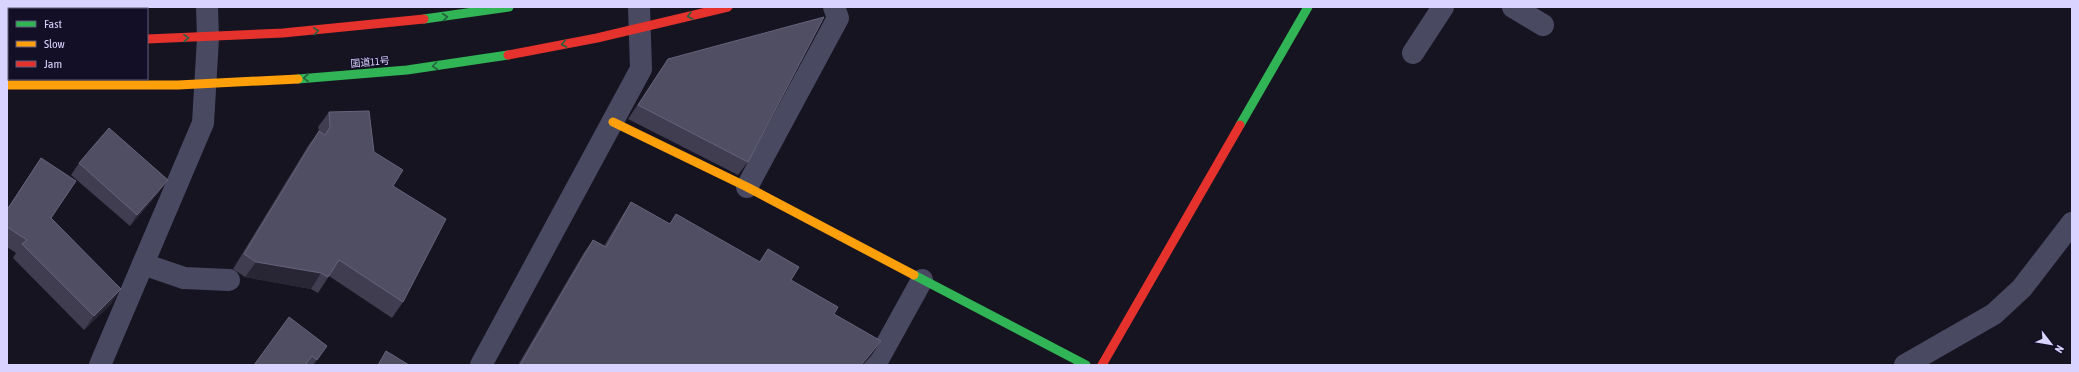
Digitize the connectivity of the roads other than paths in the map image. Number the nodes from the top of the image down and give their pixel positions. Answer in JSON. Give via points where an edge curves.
{"nodes":[{"id":1,"x":207,"y":7,"type":"edge"},
{"id":2,"x":509,"y":7,"type":"edge"},
{"id":3,"x":639,"y":7,"type":"edge"},
{"id":4,"x":728,"y":7,"type":"edge"},
{"id":5,"x":834,"y":7,"type":"edge"},
{"id":6,"x":1308,"y":7,"type":"edge"},
{"id":7,"x":1443,"y":7,"type":"edge"},
{"id":8,"x":1513,"y":7,"type":"edge"},
{"id":9,"x":1542,"y":25,"type":"dead end"},
{"id":10,"x":640,"y":28,"type":"junction"},
{"id":11,"x":208,"y":38,"type":"junction"},
{"id":12,"x":148,"y":39,"type":"edge"},
{"id":13,"x":1413,"y":53,"type":"dead end"},
{"id":14,"x":206,"y":83,"type":"junction"},
{"id":15,"x":7,"y":85,"type":"edge"},
{"id":16,"x":613,"y":122,"type":"junction"},
{"id":17,"x":747,"y":187,"type":"junction"},
{"id":18,"x":2068,"y":231,"type":"edge"},
{"id":19,"x":143,"y":264,"type":"junction"},
{"id":20,"x":229,"y":280,"type":"dead end"},
{"id":21,"x":922,"y":280,"type":"junction"},
{"id":22,"x":100,"y":365,"type":"edge"},
{"id":23,"x":481,"y":365,"type":"edge"},
{"id":24,"x":875,"y":365,"type":"edge"},
{"id":25,"x":1086,"y":365,"type":"edge"},
{"id":26,"x":1102,"y":365,"type":"edge"},
{"id":27,"x":1905,"y":365,"type":"edge"}],
"edges":[{"from":1,"to":11,"type":"street"},
{"from":11,"to":2,"type":"main road","one_way":true,"via":[[284,34]]},
{"from":3,"to":10,"type":"street"},
{"from":4,"to":10,"type":"main road","name":"国道11号","one_way":true},
{"from":5,"to":17,"type":"street","via":[[838,18]]},
{"from":6,"to":26,"type":"main road"},
{"from":7,"to":13,"type":"street"},
{"from":8,"to":9,"type":"street"},
{"from":10,"to":14,"type":"main road","name":"国道11号","one_way":true,"via":[[464,62],[365,74]]},
{"from":10,"to":16,"type":"street","via":[[640,69]]},
{"from":12,"to":11,"type":"main road","one_way":true},
{"from":11,"to":14,"type":"street"},
{"from":14,"to":15,"type":"main road","name":"国道11号","via":[[111,86]]},
{"from":14,"to":19,"type":"street","via":[[203,123]]},
{"from":16,"to":17,"type":"main road"},
{"from":16,"to":23,"type":"street"},
{"from":17,"to":21,"type":"main road"},
{"from":18,"to":27,"type":"street","via":[[2022,288],[1994,314]]},
{"from":19,"to":20,"type":"street","via":[[184,278]]},
{"from":19,"to":22,"type":"street"},
{"from":21,"to":24,"type":"street"},
{"from":21,"to":25,"type":"main road"}]}
